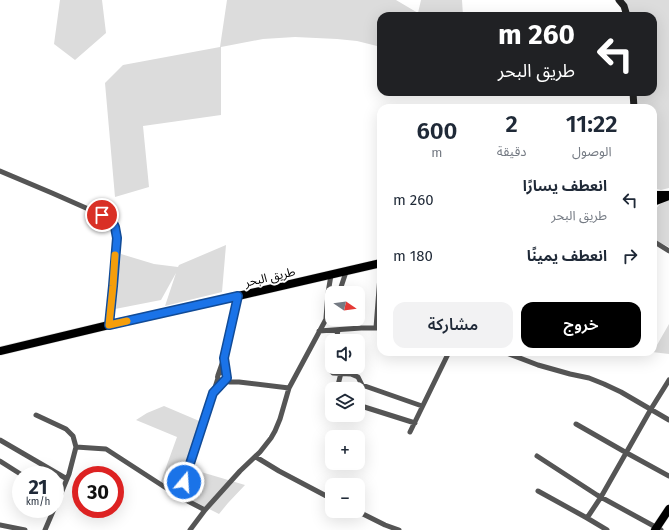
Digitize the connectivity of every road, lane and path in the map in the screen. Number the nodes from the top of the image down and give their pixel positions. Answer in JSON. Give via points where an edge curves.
{"nodes":[{"id":1,"x":619,"y":0,"type":"edge"},
{"id":2,"x":626,"y":12,"type":"edge"},
{"id":3,"x":0,"y":172,"type":"edge"},
{"id":4,"x":657,"y":194,"type":"edge"},
{"id":5,"x":669,"y":196,"type":"edge"},
{"id":6,"x":657,"y":200,"type":"edge"},
{"id":7,"x":657,"y":244,"type":"edge"},
{"id":8,"x":669,"y":251,"type":"edge"},
{"id":9,"x":377,"y":264,"type":"edge"},
{"id":10,"x":346,"y":272,"type":"junction"},
{"id":11,"x":331,"y":275,"type":"junction"},
{"id":12,"x":329,"y":286,"type":"edge"},
{"id":13,"x":341,"y":286,"type":"edge"},
{"id":14,"x":238,"y":296,"type":"junction"},
{"id":15,"x":325,"y":322,"type":"edge"},
{"id":16,"x":109,"y":325,"type":"junction"},
{"id":17,"x":377,"y":328,"type":"edge"},
{"id":18,"x":338,"y":330,"type":"junction"},
{"id":19,"x":319,"y":331,"type":"junction"},
{"id":20,"x":337,"y":334,"type":"edge"},
{"id":21,"x":0,"y":351,"type":"edge"},
{"id":22,"x":447,"y":356,"type":"edge"},
{"id":23,"x":516,"y":356,"type":"edge"},
{"id":24,"x":224,"y":358,"type":"junction"},
{"id":25,"x":352,"y":374,"type":"edge"},
{"id":26,"x":218,"y":376,"type":"junction"},
{"id":27,"x":225,"y":378,"type":"junction"},
{"id":28,"x":669,"y":380,"type":"edge"},
{"id":29,"x":290,"y":388,"type":"junction"},
{"id":30,"x":213,"y":393,"type":"junction"},
{"id":31,"x":422,"y":406,"type":"junction"},
{"id":32,"x":365,"y":407,"type":"edge"},
{"id":33,"x":651,"y":409,"type":"junction"},
{"id":34,"x":36,"y":415,"type":"dead end"},
{"id":35,"x":669,"y":420,"type":"edge"},
{"id":36,"x":414,"y":423,"type":"junction"},
{"id":37,"x":576,"y":424,"type":"dead end"},
{"id":38,"x":410,"y":432,"type":"dead end"},
{"id":39,"x":0,"y":440,"type":"edge"},
{"id":40,"x":76,"y":447,"type":"junction"},
{"id":41,"x":625,"y":452,"type":"junction"},
{"id":42,"x":256,"y":456,"type":"junction"},
{"id":43,"x":537,"y":456,"type":"dead end"},
{"id":44,"x":0,"y":461,"type":"edge"},
{"id":45,"x":12,"y":469,"type":"edge"},
{"id":46,"x":669,"y":476,"type":"edge"},
{"id":47,"x":67,"y":479,"type":"junction"},
{"id":48,"x":64,"y":487,"type":"edge"},
{"id":49,"x":538,"y":491,"type":"dead end"},
{"id":50,"x":325,"y":495,"type":"edge"},
{"id":51,"x":180,"y":497,"type":"junction"},
{"id":52,"x":601,"y":497,"type":"junction"},
{"id":53,"x":669,"y":509,"type":"edge"},
{"id":54,"x":205,"y":510,"type":"junction"},
{"id":55,"x":365,"y":515,"type":"edge"},
{"id":56,"x":50,"y":518,"type":"edge"},
{"id":57,"x":587,"y":518,"type":"junction"},
{"id":58,"x":0,"y":525,"type":"edge"},
{"id":59,"x":658,"y":529,"type":"edge"},
{"id":60,"x":25,"y":530,"type":"edge"},
{"id":61,"x":44,"y":530,"type":"edge"},
{"id":62,"x":190,"y":530,"type":"edge"},
{"id":63,"x":398,"y":530,"type":"edge"},
{"id":64,"x":607,"y":530,"type":"edge"}],
"edges":[{"from":1,"to":2,"type":"main road"},
{"from":3,"to":16,"type":"street","via":[[111,219],[117,238]]},
{"from":4,"to":5,"type":"main road"},
{"from":5,"to":6,"type":"main road"},
{"from":7,"to":8,"type":"street"},
{"from":9,"to":10,"type":"main road","name":"طريق البحر"},
{"from":10,"to":11,"type":"main road","name":"طريق البحر"},
{"from":10,"to":13,"type":"street"},
{"from":11,"to":12,"type":"street"},
{"from":11,"to":14,"type":"main road","name":"طريق البحر"},
{"from":14,"to":16,"type":"main road","name":"طريق البحر"},
{"from":14,"to":24,"type":"street"},
{"from":15,"to":19,"type":"street"},
{"from":16,"to":21,"type":"main road","name":"طريق البحر"},
{"from":17,"to":18,"type":"street"},
{"from":18,"to":19,"type":"street"},
{"from":18,"to":20,"type":"street"},
{"from":19,"to":29,"type":"street"},
{"from":22,"to":31,"type":"street"},
{"from":23,"to":33,"type":"street","via":[[538,366],[589,378]]},
{"from":24,"to":26,"type":"street"},
{"from":24,"to":27,"type":"street"},
{"from":25,"to":31,"type":"street","via":[[358,377],[362,385]]},
{"from":26,"to":27,"type":"street","via":[[220,381]]},
{"from":26,"to":27,"type":"street","via":[[223,373]]},
{"from":26,"to":30,"type":"street"},
{"from":27,"to":29,"type":"street"},
{"from":27,"to":30,"type":"street"},
{"from":28,"to":33,"type":"street"},
{"from":29,"to":42,"type":"street","via":[[275,431],[267,445]]},
{"from":30,"to":51,"type":"street"},
{"from":31,"to":36,"type":"street"},
{"from":32,"to":36,"type":"street"},
{"from":33,"to":35,"type":"street"},
{"from":33,"to":41,"type":"street"},
{"from":34,"to":40,"type":"street","via":[[66,429],[73,436]]},
{"from":36,"to":38,"type":"street"},
{"from":37,"to":41,"type":"street"},
{"from":39,"to":47,"type":"street"},
{"from":40,"to":47,"type":"street"},
{"from":40,"to":51,"type":"street","via":[[106,449]]},
{"from":41,"to":46,"type":"street"},
{"from":41,"to":52,"type":"street"},
{"from":42,"to":50,"type":"street","via":[[278,471]]},
{"from":42,"to":54,"type":"street"},
{"from":43,"to":52,"type":"street"},
{"from":44,"to":45,"type":"street"},
{"from":47,"to":48,"type":"street"},
{"from":49,"to":57,"type":"street"},
{"from":51,"to":54,"type":"street"},
{"from":52,"to":57,"type":"street"},
{"from":52,"to":59,"type":"street"},
{"from":53,"to":59,"type":"main road"},
{"from":54,"to":62,"type":"street"},
{"from":55,"to":63,"type":"street"},
{"from":56,"to":61,"type":"street"},
{"from":57,"to":64,"type":"street"},
{"from":58,"to":60,"type":"street"}]}
